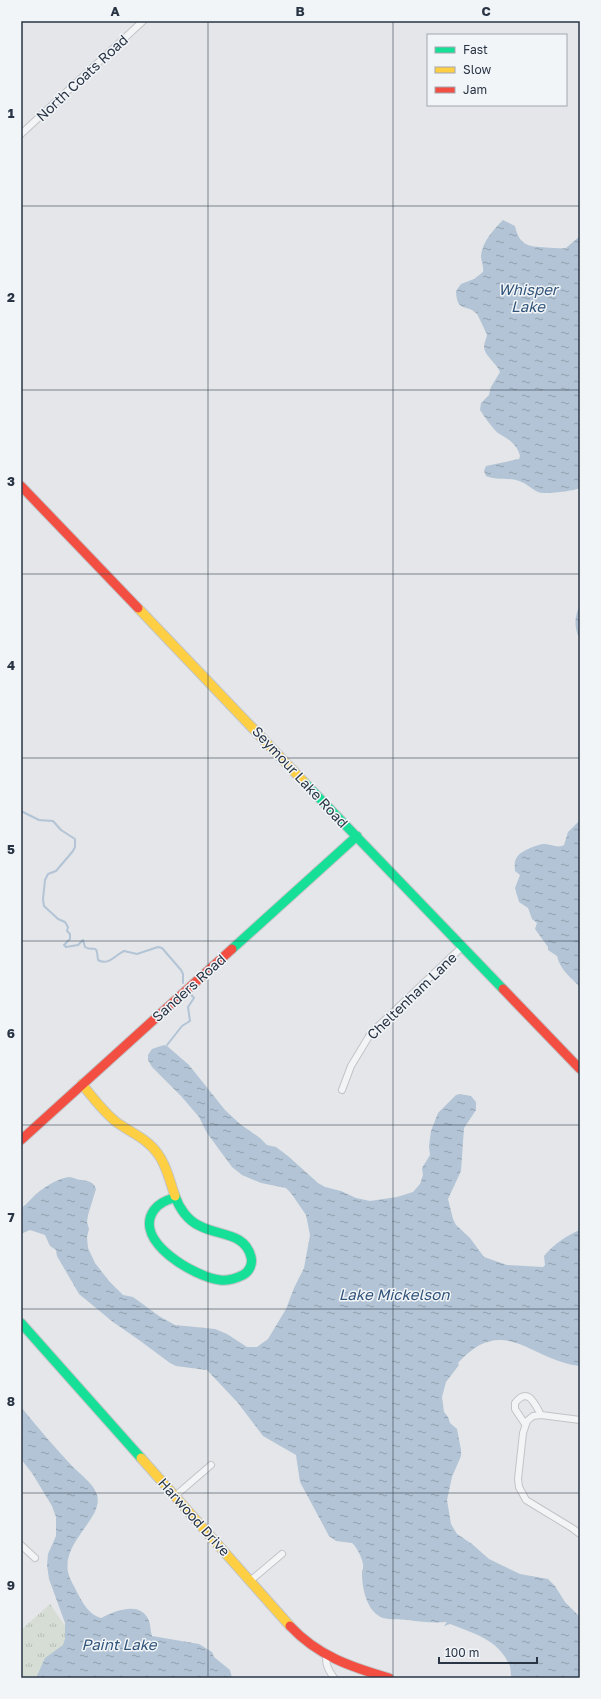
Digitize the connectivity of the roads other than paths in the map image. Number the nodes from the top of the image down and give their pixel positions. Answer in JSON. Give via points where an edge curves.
{"nodes":[{"id":1,"x":143,"y":21,"type":"edge"},
{"id":2,"x":21,"y":134,"type":"edge"},
{"id":3,"x":21,"y":486,"type":"edge"},
{"id":4,"x":357,"y":836,"type":"junction"},
{"id":5,"x":462,"y":946,"type":"junction"},
{"id":6,"x":580,"y":1069,"type":"edge"},
{"id":7,"x":82,"y":1084,"type":"junction"},
{"id":8,"x":342,"y":1090,"type":"dead end"},
{"id":9,"x":21,"y":1140,"type":"edge"},
{"id":10,"x":174,"y":1198,"type":"junction"},
{"id":11,"x":21,"y":1323,"type":"edge"},
{"id":12,"x":541,"y":1415,"type":"junction"},
{"id":13,"x":580,"y":1420,"type":"edge"},
{"id":14,"x":525,"y":1424,"type":"junction"},
{"id":15,"x":211,"y":1465,"type":"dead end"},
{"id":16,"x":175,"y":1496,"type":"junction"},
{"id":17,"x":580,"y":1534,"type":"edge"},
{"id":18,"x":21,"y":1545,"type":"edge"},
{"id":19,"x":282,"y":1554,"type":"dead end"},
{"id":20,"x":35,"y":1558,"type":"dead end"},
{"id":21,"x":250,"y":1581,"type":"junction"},
{"id":22,"x":327,"y":1655,"type":"junction"},
{"id":23,"x":334,"y":1678,"type":"edge"},
{"id":24,"x":389,"y":1678,"type":"edge"}],
"edges":[{"from":1,"to":2,"type":"street","name":"North Coats Road"},
{"from":3,"to":4,"type":"street","name":"Seymour Lake Road"},
{"from":4,"to":5,"type":"street","name":"Seymour Lake Road"},
{"from":4,"to":7,"type":"street","name":"Sanders Road"},
{"from":5,"to":6,"type":"street","name":"Seymour Lake Road"},
{"from":5,"to":8,"type":"street","name":"Cheltenham Lane","via":[[371,1033],[351,1066]]},
{"from":7,"to":9,"type":"street","name":"Sanders Road"},
{"from":7,"to":10,"type":"street","via":[[114,1120],[139,1134],[152,1145],[165,1167]]},
{"from":10,"to":10,"type":"street","via":[[196,1224],[217,1234],[238,1238],[245,1243],[251,1254],[252,1264],[241,1278],[220,1281],[202,1275],[187,1268],[156,1244],[148,1226],[149,1219],[160,1203]]},
{"from":11,"to":16,"type":"street","name":"Harwood Drive"},
{"from":12,"to":13,"type":"street"},
{"from":12,"to":14,"type":"street","via":[[533,1416]]},
{"from":12,"to":14,"type":"street","via":[[528,1396],[519,1399],[515,1403],[515,1409]]},
{"from":14,"to":17,"type":"street","via":[[518,1479],[522,1494],[526,1500]]},
{"from":15,"to":16,"type":"street"},
{"from":16,"to":21,"type":"street","name":"Harwood Drive"},
{"from":18,"to":20,"type":"street"},
{"from":19,"to":21,"type":"street"},
{"from":21,"to":22,"type":"street","name":"Harwood Drive","via":[[297,1633]]},
{"from":22,"to":23,"type":"street","via":[[325,1660]]},
{"from":22,"to":24,"type":"street","name":"Harwood Drive","via":[[349,1666]]}]}
